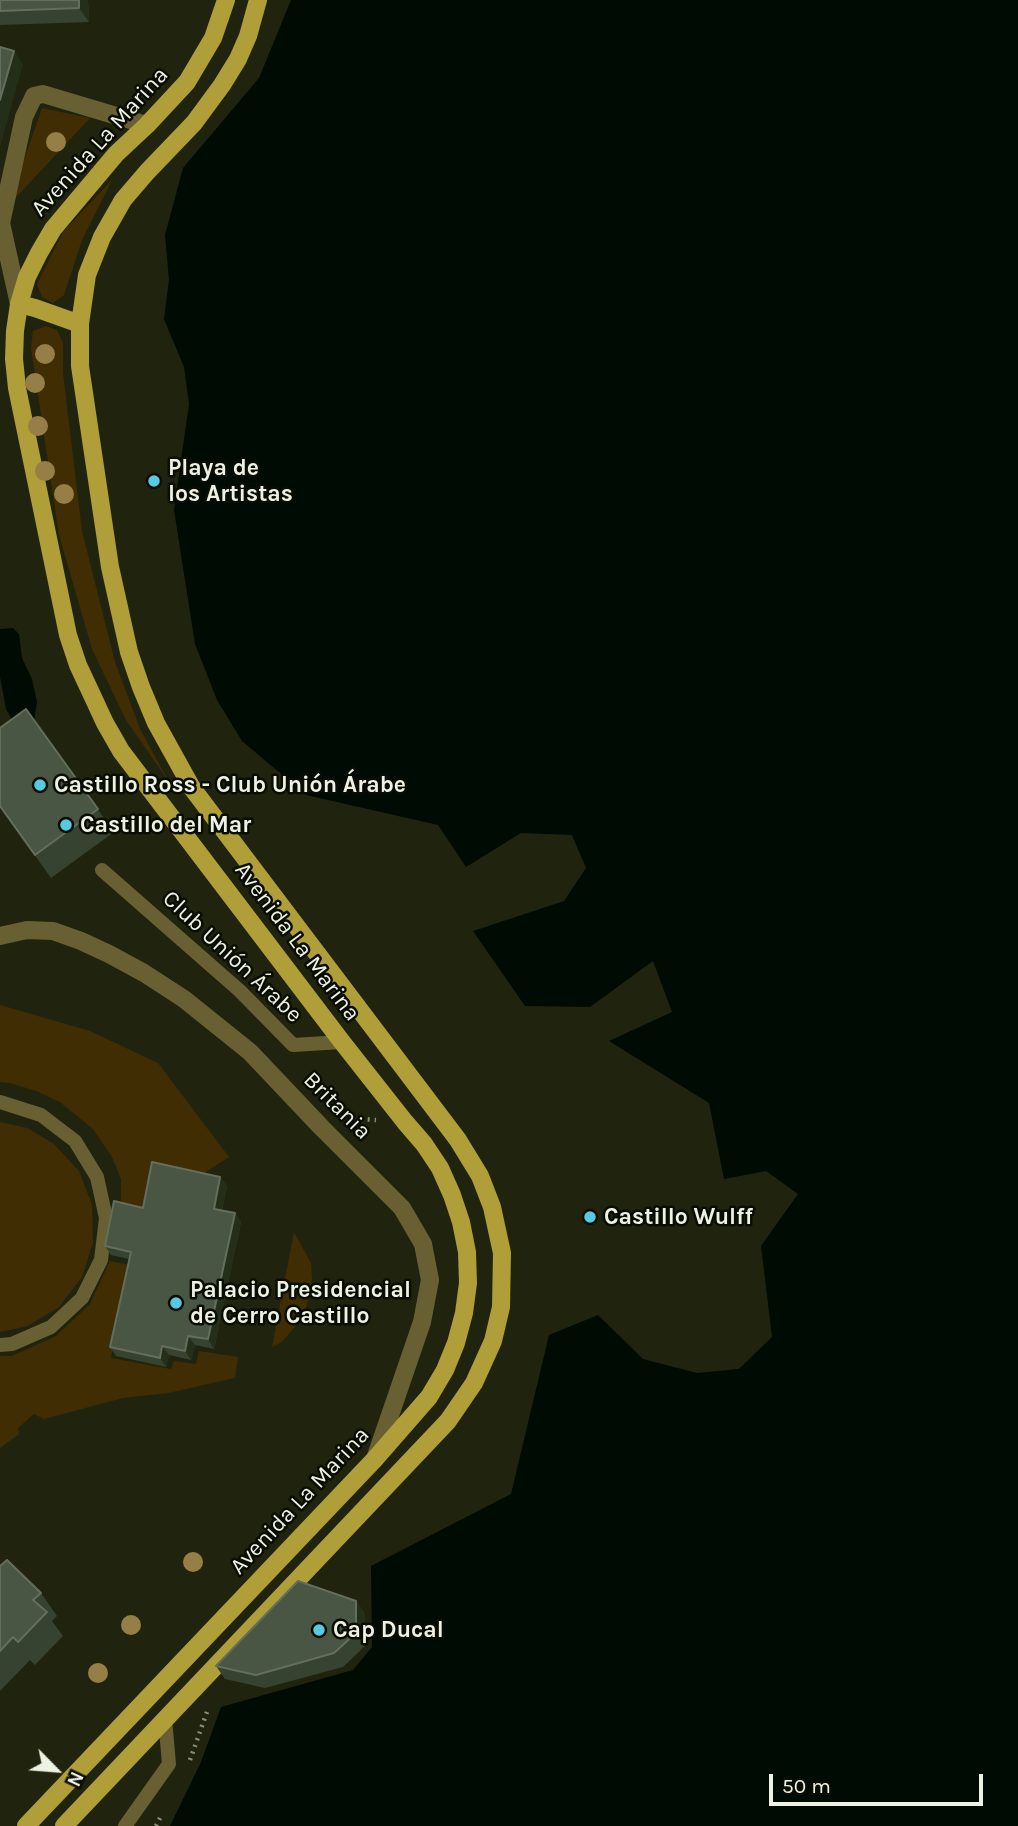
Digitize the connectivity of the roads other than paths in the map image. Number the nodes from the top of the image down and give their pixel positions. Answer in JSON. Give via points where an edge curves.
{"nodes":[{"id":1,"x":226,"y":0,"type":"edge"},
{"id":2,"x":258,"y":0,"type":"edge"},
{"id":3,"x":147,"y":125,"type":"junction"},
{"id":4,"x":19,"y":304,"type":"junction"},
{"id":5,"x":80,"y":324,"type":"junction"},
{"id":6,"x":102,"y":870,"type":"dead end"},
{"id":7,"x":0,"y":936,"type":"edge"},
{"id":8,"x":342,"y":1042,"type":"junction"},
{"id":9,"x":0,"y":1102,"type":"edge"},
{"id":10,"x":0,"y":1345,"type":"edge"},
{"id":11,"x":374,"y":1460,"type":"junction"},
{"id":12,"x":165,"y":1719,"type":"junction"},
{"id":13,"x":26,"y":1826,"type":"edge"},
{"id":14,"x":64,"y":1826,"type":"edge"},
{"id":15,"x":125,"y":1826,"type":"edge"}],
"edges":[{"from":1,"to":3,"type":"main road","name":"Avenida La Marina","via":[[201,60]]},
{"from":2,"to":5,"type":"main road","name":"Avenida La Marina","via":[[248,36],[222,85],[112,216],[88,275]]},
{"from":3,"to":4,"type":"main road","name":"Avenida La Marina","via":[[116,154],[53,229]]},
{"from":3,"to":4,"type":"street","via":[[43,94],[34,96],[24,117],[1,223]]},
{"from":4,"to":5,"type":"main road"},
{"from":4,"to":8,"type":"main road","name":"Avenida La Marina","via":[[14,350],[17,388],[68,635],[90,694],[121,751]]},
{"from":5,"to":12,"type":"main road","name":"Avenida La Marina","via":[[80,366],[110,567],[129,652],[156,723],[192,788],[458,1140],[492,1207],[502,1254],[501,1307],[493,1341],[474,1383],[448,1421]]},
{"from":6,"to":8,"type":"lane","name":"Club Unión Árabe","via":[[240,991],[293,1045]]},
{"from":7,"to":11,"type":"street","name":"Britania","via":[[52,931],[144,973],[184,999],[250,1052],[402,1208],[423,1244],[430,1280],[422,1322]]},
{"from":8,"to":11,"type":"main road","name":"Avenida La Marina","via":[[440,1168],[467,1252],[464,1313],[444,1370],[429,1397]]},
{"from":9,"to":10,"type":"lane","via":[[41,1115],[75,1141],[97,1177],[106,1218],[101,1260],[82,1298],[51,1327]]},
{"from":11,"to":13,"type":"main road","name":"Avenida La Marina"},
{"from":12,"to":14,"type":"main road","name":"Avenida La Marina"},
{"from":12,"to":15,"type":"lane","via":[[169,1764]]}]}
